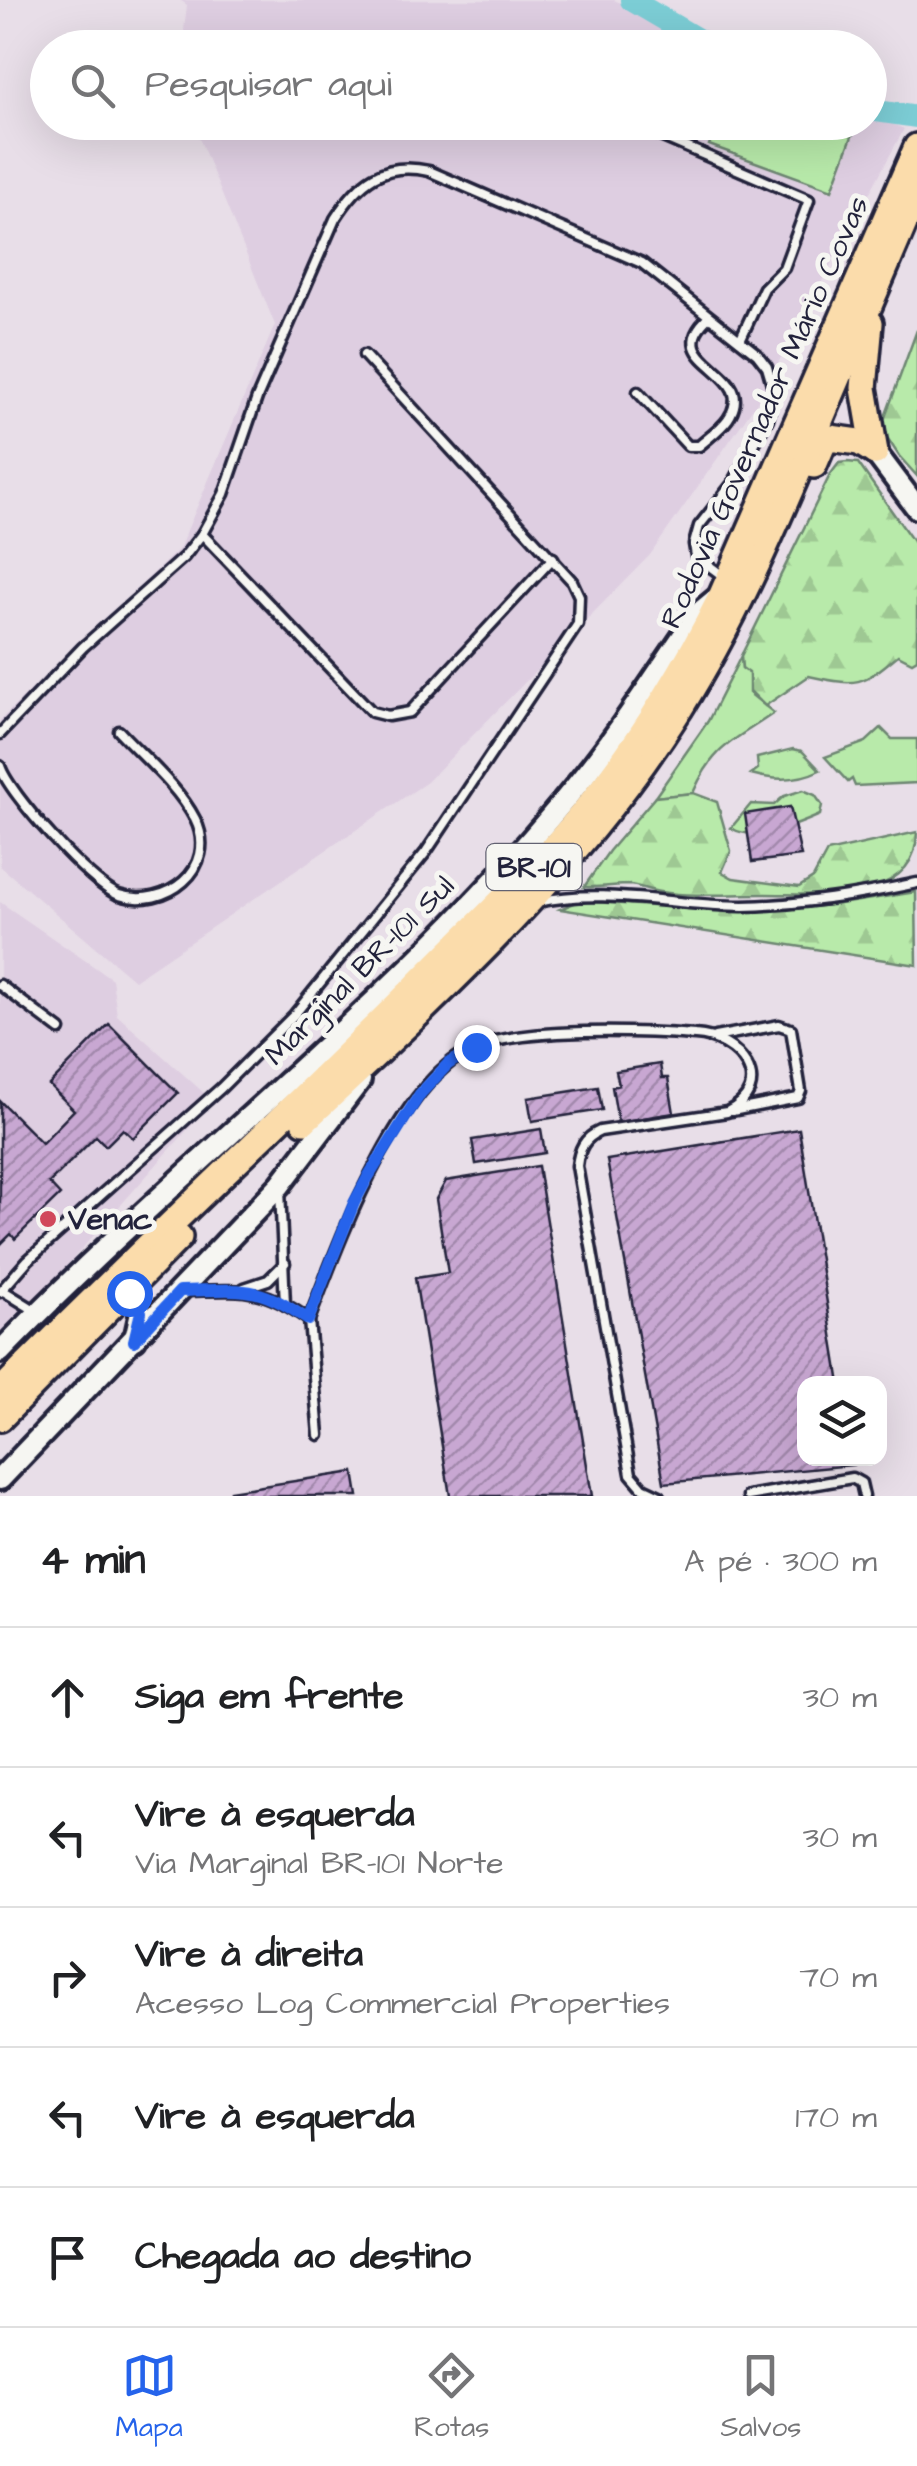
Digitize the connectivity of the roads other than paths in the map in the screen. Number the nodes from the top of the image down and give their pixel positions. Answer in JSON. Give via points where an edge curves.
{"nodes":[{"id":1,"x":670,"y":140,"type":"edge"},
{"id":2,"x":913,"y":156,"type":"edge"},
{"id":3,"x":917,"y":193,"type":"edge"},
{"id":4,"x":874,"y":294,"type":"junction"},
{"id":5,"x":709,"y":317,"type":"junction"},
{"id":6,"x":740,"y":340,"type":"junction"},
{"id":7,"x":364,"y":355,"type":"dead end"},
{"id":8,"x":638,"y":392,"type":"dead end"},
{"id":9,"x":874,"y":452,"type":"junction"},
{"id":10,"x":917,"y":508,"type":"edge"},
{"id":11,"x":202,"y":534,"type":"junction"},
{"id":12,"x":553,"y":558,"type":"junction"},
{"id":13,"x":725,"y":589,"type":"junction"},
{"id":14,"x":712,"y":654,"type":"junction"},
{"id":15,"x":120,"y":731,"type":"dead end"},
{"id":16,"x":0,"y":734,"type":"edge"},
{"id":17,"x":0,"y":766,"type":"edge"},
{"id":18,"x":917,"y":884,"type":"edge"},
{"id":19,"x":523,"y":905,"type":"junction"},
{"id":20,"x":0,"y":985,"type":"edge"},
{"id":21,"x":60,"y":1030,"type":"dead end"},
{"id":22,"x":715,"y":1037,"type":"junction"},
{"id":23,"x":385,"y":1045,"type":"junction"},
{"id":24,"x":727,"y":1112,"type":"junction"},
{"id":25,"x":280,"y":1186,"type":"junction"},
{"id":26,"x":285,"y":1264,"type":"junction"},
{"id":27,"x":77,"y":1272,"type":"junction"},
{"id":28,"x":110,"y":1276,"type":"dead end"},
{"id":29,"x":244,"y":1288,"type":"junction"},
{"id":30,"x":180,"y":1291,"type":"junction"},
{"id":31,"x":1,"y":1292,"type":"edge"},
{"id":32,"x":129,"y":1293,"type":"dead end"},
{"id":33,"x":285,"y":1304,"type":"junction"},
{"id":34,"x":38,"y":1312,"type":"junction"},
{"id":35,"x":308,"y":1320,"type":"junction"},
{"id":36,"x":134,"y":1341,"type":"junction"},
{"id":37,"x":0,"y":1352,"type":"edge"},
{"id":38,"x":0,"y":1392,"type":"edge"},
{"id":39,"x":0,"y":1418,"type":"edge"},
{"id":40,"x":320,"y":1435,"type":"dead end"},
{"id":41,"x":0,"y":1479,"type":"edge"},
{"id":42,"x":660,"y":1496,"type":"edge"},
{"id":43,"x":748,"y":1496,"type":"edge"},
{"id":44,"x":864,"y":1496,"type":"edge"}],
"edges":[{"from":1,"to":6,"type":"lane","via":[[809,200],[784,268],[764,288]]},
{"from":2,"to":13,"type":"highway","name":"Rodovia Governador Mário Covas","number":"BR-101"},
{"from":3,"to":4,"type":"highway","name":"Rodovia Governador Mário Covas","number":"BR-101"},
{"from":4,"to":9,"type":"highway","via":[[864,382]]},
{"from":4,"to":14,"type":"highway","name":"Rodovia Governador Mário Covas","number":"BR-101","via":[[757,568]]},
{"from":5,"to":6,"type":"lane"},
{"from":5,"to":8,"type":"lane","via":[[693,342],[732,386],[727,420],[699,446],[688,446]]},
{"from":5,"to":11,"type":"lane","via":[[642,262],[580,234],[429,172],[397,167],[380,173],[348,198],[335,219]]},
{"from":6,"to":13,"type":"lane","via":[[767,367],[774,391],[746,461],[696,534],[696,556]]},
{"from":7,"to":12,"type":"lane"},
{"from":9,"to":10,"type":"street"},
{"from":9,"to":14,"type":"highway","via":[[843,438],[823,444],[771,560]]},
{"from":11,"to":12,"type":"lane","via":[[372,712],[388,716],[410,712]]},
{"from":11,"to":16,"type":"lane"},
{"from":12,"to":31,"type":"lane","via":[[578,596],[578,624],[426,852],[294,1015]]},
{"from":13,"to":27,"type":"street","name":"Marginal BR-101 Sul","via":[[699,613],[578,782],[426,951]]},
{"from":13,"to":38,"type":"highway","name":"Rodovia Governador Mário Covas","number":"BR-101","via":[[662,701],[552,848]]},
{"from":14,"to":19,"type":"highway","name":"Rodovia Governador Mário Covas","number":"BR-101","via":[[636,774]]},
{"from":15,"to":17,"type":"lane","via":[[182,800],[202,836],[199,864],[190,876],[155,896],[123,896],[100,885],[15,796]]},
{"from":18,"to":19,"type":"lane","via":[[832,901],[741,906],[571,894]]},
{"from":19,"to":23,"type":"highway","name":"Rodovia Governador Mário Covas","number":"BR-101"},
{"from":20,"to":21,"type":"lane"},
{"from":22,"to":24,"type":"lane","via":[[748,1063],[745,1098]]},
{"from":22,"to":24,"type":"lane","via":[[786,1026],[801,1091],[790,1101]]},
{"from":22,"to":35,"type":"lane","via":[[543,1034],[476,1047],[448,1064],[420,1094],[368,1177]]},
{"from":23,"to":25,"type":"street"},
{"from":23,"to":39,"type":"highway","name":"Rodovia Governador Mário Covas","number":"BR-101"},
{"from":24,"to":42,"type":"lane","via":[[600,1131],[578,1154],[631,1474]]},
{"from":25,"to":26,"type":"lane"},
{"from":25,"to":30,"type":"street"},
{"from":26,"to":29,"type":"lane","via":[[268,1280]]},
{"from":26,"to":33,"type":"lane"},
{"from":27,"to":28,"type":"street"},
{"from":27,"to":34,"type":"street","name":"Marginal BR-101 Sul"},
{"from":29,"to":30,"type":"lane"},
{"from":29,"to":33,"type":"lane"},
{"from":30,"to":36,"type":"street"},
{"from":31,"to":34,"type":"lane"},
{"from":32,"to":36,"type":"street","via":[[141,1312]]},
{"from":33,"to":35,"type":"lane"},
{"from":34,"to":37,"type":"street","name":"Marginal BR-101 Sul"},
{"from":35,"to":40,"type":"lane"},
{"from":36,"to":41,"type":"street"},
{"from":43,"to":44,"type":"lane","via":[[852,1478]]}]}
